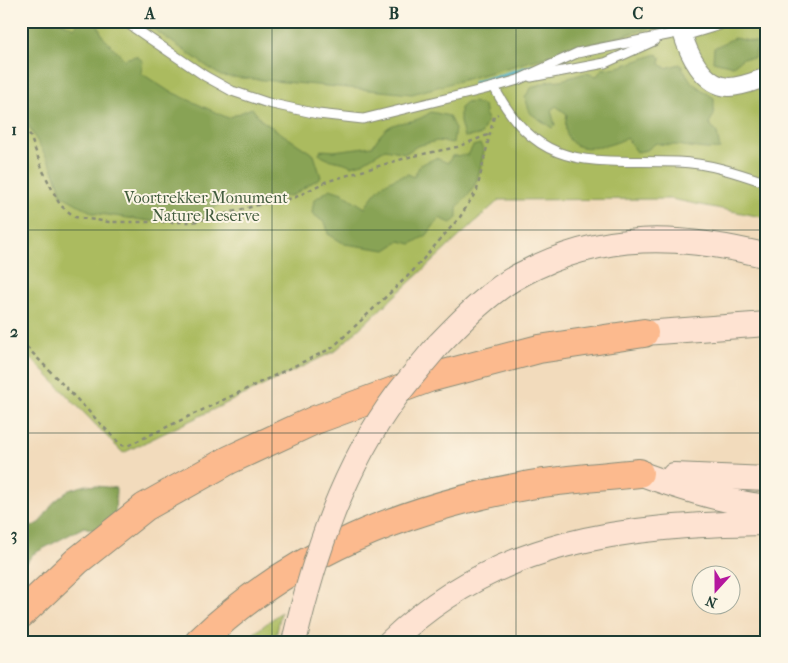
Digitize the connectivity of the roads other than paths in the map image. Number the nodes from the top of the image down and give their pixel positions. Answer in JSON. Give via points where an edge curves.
{"nodes":[{"id":1,"x":124,"y":21,"type":"edge"},
{"id":2,"x":718,"y":21,"type":"edge"},
{"id":3,"x":682,"y":32,"type":"junction"},
{"id":4,"x":664,"y":36,"type":"junction"},
{"id":5,"x":767,"y":77,"type":"edge"},
{"id":6,"x":518,"y":80,"type":"junction"},
{"id":7,"x":494,"y":87,"type":"junction"},
{"id":8,"x":767,"y":183,"type":"edge"},
{"id":9,"x":767,"y":256,"type":"edge"},
{"id":10,"x":767,"y":324,"type":"edge"},
{"id":11,"x":644,"y":333,"type":"joint"},
{"id":12,"x":639,"y":474,"type":"junction"},
{"id":13,"x":767,"y":479,"type":"edge"},
{"id":14,"x":767,"y":507,"type":"edge"},
{"id":15,"x":767,"y":523,"type":"edge"},
{"id":16,"x":21,"y":614,"type":"edge"},
{"id":17,"x":199,"y":642,"type":"edge"},
{"id":18,"x":294,"y":642,"type":"edge"},
{"id":19,"x":390,"y":642,"type":"edge"}],
"edges":[{"from":1,"to":7,"type":"lane","via":[[204,76],[232,91],[268,104],[318,114],[363,119]]},
{"from":2,"to":3,"type":"street"},
{"from":3,"to":4,"type":"lane"},
{"from":3,"to":5,"type":"street","via":[[686,46],[702,73],[718,85],[734,87]]},
{"from":4,"to":6,"type":"lane","via":[[605,63]]},
{"from":4,"to":6,"type":"lane","via":[[577,53]]},
{"from":6,"to":7,"type":"lane"},
{"from":7,"to":8,"type":"lane","via":[[506,110],[538,143],[558,153],[606,162],[707,165]]},
{"from":9,"to":18,"type":"main road","bridge":true,"via":[[729,246],[675,239],[628,240],[573,251],[520,274],[469,313],[396,396],[344,485],[307,585]]},
{"from":10,"to":11,"type":"main road"},
{"from":11,"to":16,"type":"main road","via":[[538,349],[429,378],[306,424],[229,460],[145,507],[77,561]]},
{"from":12,"to":13,"type":"main road"},
{"from":12,"to":14,"type":"main road","via":[[723,499]]},
{"from":12,"to":17,"type":"main road","via":[[530,485],[413,513],[347,539],[285,574]]},
{"from":15,"to":19,"type":"main road","via":[[617,532],[566,544],[510,562],[438,602]]}]}
